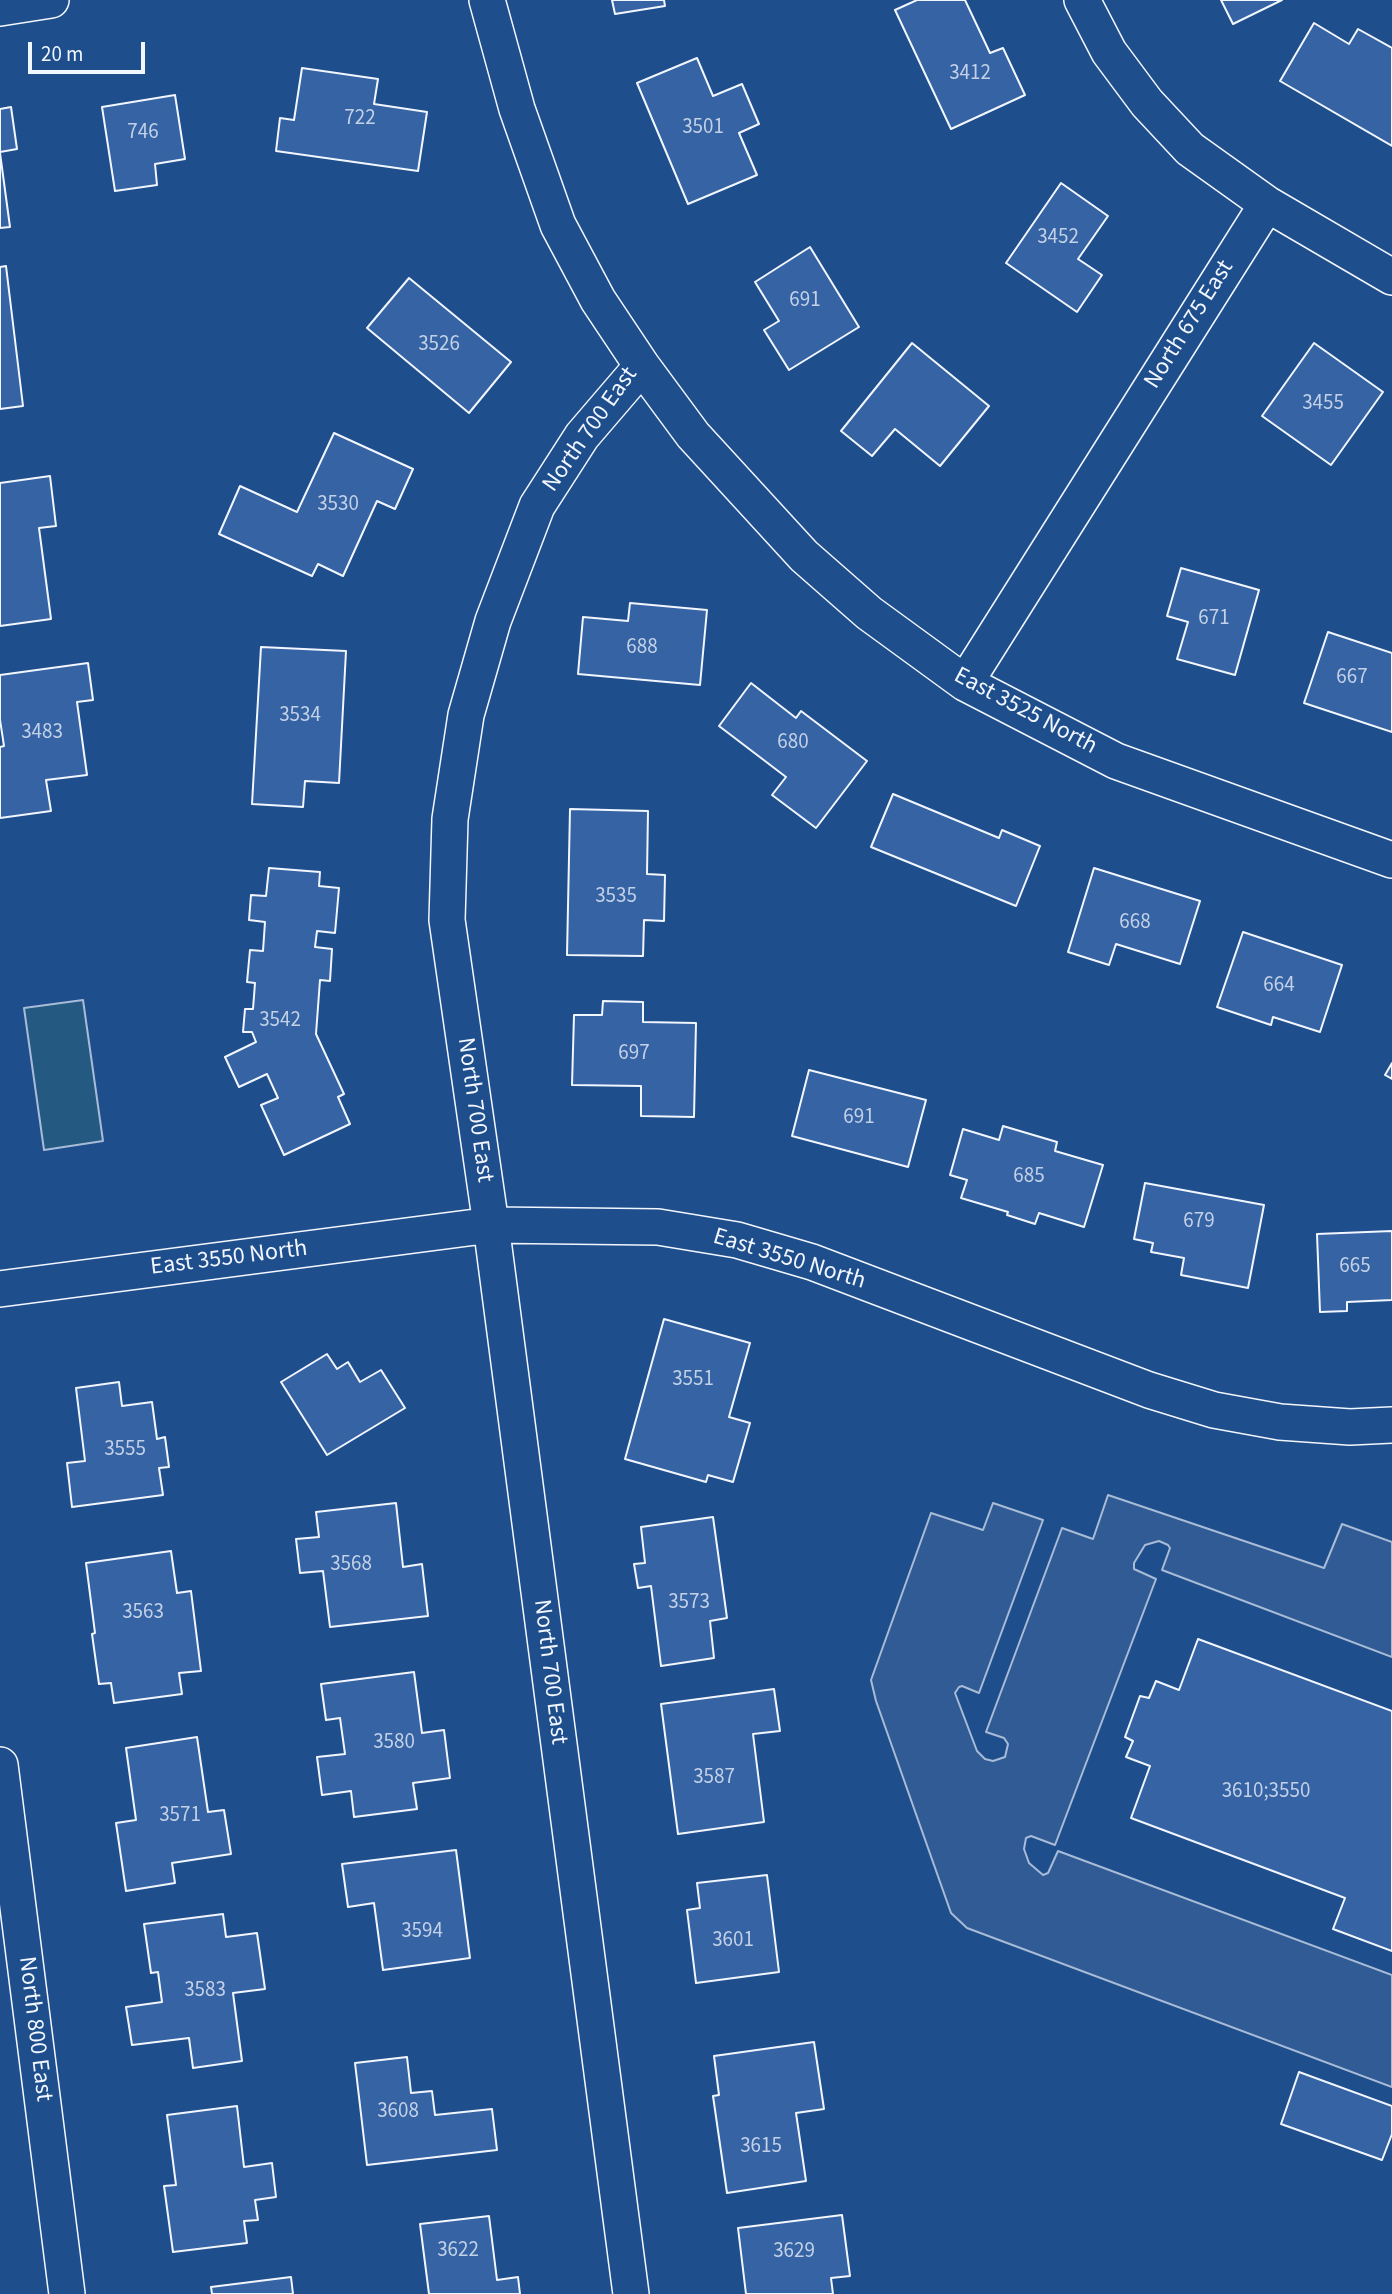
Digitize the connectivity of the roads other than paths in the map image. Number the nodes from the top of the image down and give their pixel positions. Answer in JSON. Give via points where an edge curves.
{"nodes":[{"id":1,"x":51,"y":0,"type":"edge"},
{"id":2,"x":487,"y":0,"type":"edge"},
{"id":3,"x":1082,"y":0,"type":"edge"},
{"id":4,"x":0,"y":8,"type":"edge"},
{"id":5,"x":1267,"y":204,"type":"junction"},
{"id":6,"x":1392,"y":277,"type":"edge"},
{"id":7,"x":642,"y":366,"type":"junction"},
{"id":8,"x":965,"y":683,"type":"junction"},
{"id":9,"x":1392,"y":860,"type":"edge"},
{"id":10,"x":491,"y":1225,"type":"junction"},
{"id":11,"x":0,"y":1289,"type":"edge"},
{"id":12,"x":1392,"y":1425,"type":"edge"},
{"id":13,"x":0,"y":1765,"type":"edge"},
{"id":14,"x":5,"y":1849,"type":"edge"},
{"id":15,"x":67,"y":2294,"type":"edge"},
{"id":16,"x":631,"y":2294,"type":"edge"}],
"edges":[{"from":1,"to":4,"type":"street"},
{"from":2,"to":7,"type":"street","name":"North 700 East","via":[[517,109],[558,225],[598,300]]},
{"from":3,"to":5,"type":"street","via":[[1109,52],[1147,103],[1190,149]]},
{"from":5,"to":6,"type":"street"},
{"from":5,"to":8,"type":"street","name":"North 675 East"},
{"from":7,"to":8,"type":"street","name":"East 3525 North","via":[[693,435],[804,556],[869,614]]},
{"from":7,"to":10,"type":"street","name":"North 700 East","via":[[582,436],[537,506],[494,621],[466,715],[450,819],[447,920]]},
{"from":8,"to":9,"type":"street","name":"East 3525 North","via":[[1116,761]]},
{"from":10,"to":11,"type":"street","name":"East 3550 North"},
{"from":10,"to":12,"type":"street","name":"East 3550 North","via":[[658,1227],[737,1240],[812,1262],[1149,1390],[1214,1409],[1280,1422]]},
{"from":10,"to":16,"type":"street","name":"North 700 East"},
{"from":13,"to":14,"type":"street","name":"North 800 East"},
{"from":14,"to":15,"type":"street","name":"North 800 East"}]}
